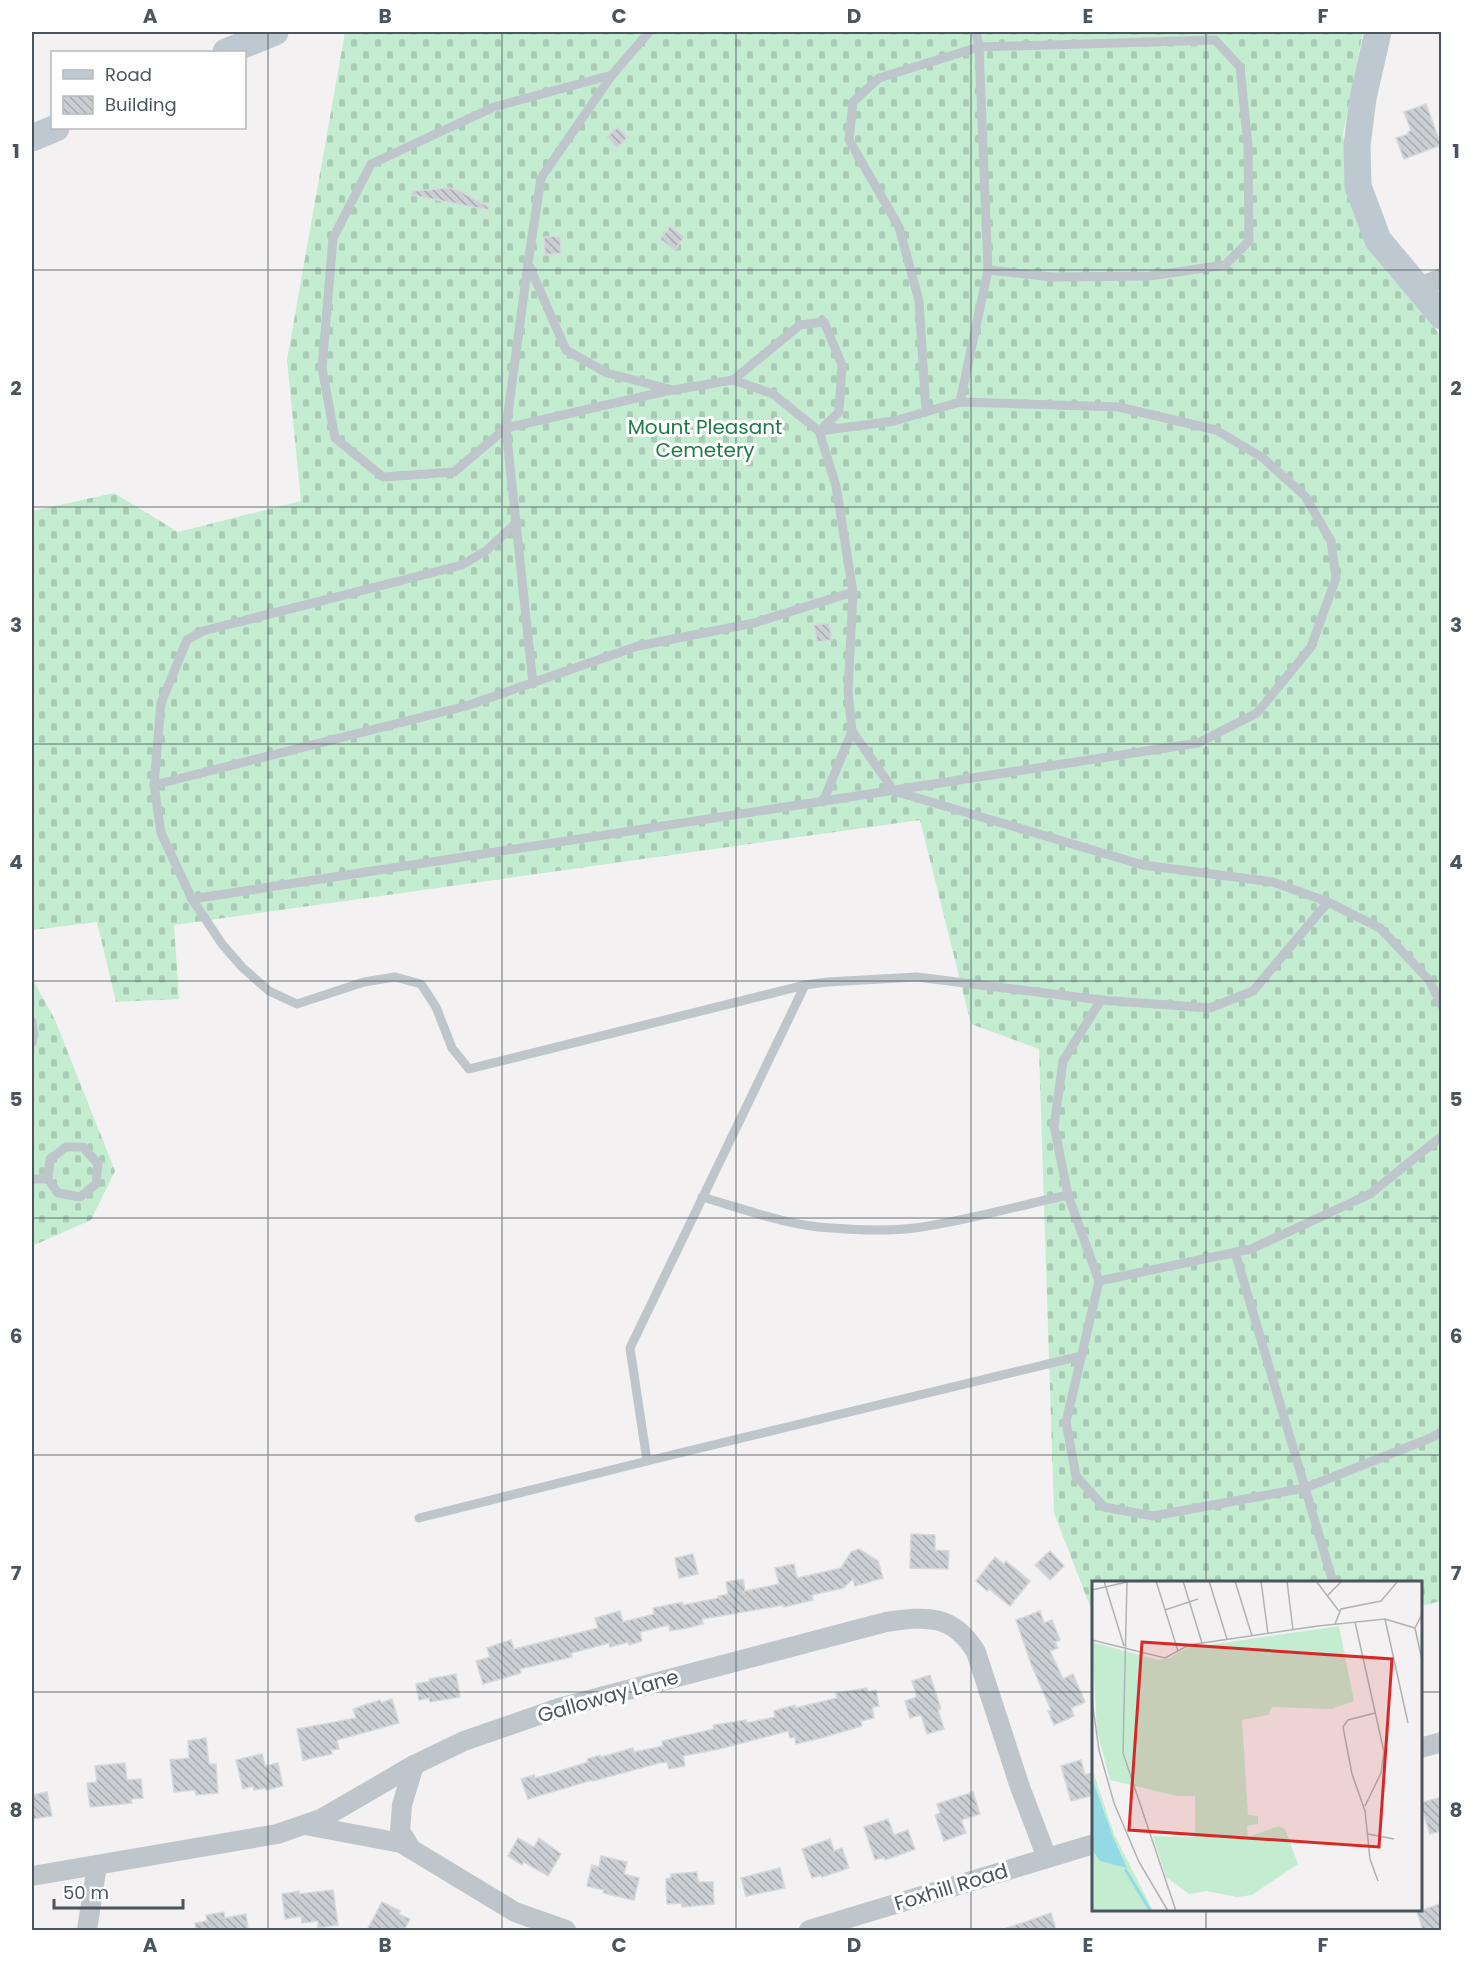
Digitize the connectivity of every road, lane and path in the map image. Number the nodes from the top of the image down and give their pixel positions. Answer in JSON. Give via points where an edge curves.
{"nodes":[{"id":1,"x":275,"y":32,"type":"edge"},
{"id":2,"x":649,"y":32,"type":"edge"},
{"id":3,"x":976,"y":32,"type":"edge"},
{"id":4,"x":1378,"y":32,"type":"edge"},
{"id":5,"x":979,"y":47,"type":"junction"},
{"id":6,"x":228,"y":51,"type":"edge"},
{"id":7,"x":612,"y":75,"type":"junction"},
{"id":8,"x":54,"y":129,"type":"edge"},
{"id":9,"x":32,"y":138,"type":"edge"},
{"id":10,"x":528,"y":263,"type":"junction"},
{"id":11,"x":988,"y":270,"type":"junction"},
{"id":12,"x":1430,"y":283,"type":"edge"},
{"id":13,"x":1442,"y":316,"type":"edge"},
{"id":14,"x":733,"y":380,"type":"junction"},
{"id":15,"x":673,"y":390,"type":"junction"},
{"id":16,"x":960,"y":402,"type":"junction"},
{"id":17,"x":926,"y":412,"type":"junction"},
{"id":18,"x":507,"y":428,"type":"junction"},
{"id":19,"x":819,"y":431,"type":"junction"},
{"id":20,"x":516,"y":522,"type":"junction"},
{"id":21,"x":853,"y":592,"type":"junction"},
{"id":22,"x":533,"y":684,"type":"junction"},
{"id":23,"x":852,"y":731,"type":"junction"},
{"id":24,"x":154,"y":786,"type":"junction"},
{"id":25,"x":894,"y":791,"type":"junction"},
{"id":26,"x":823,"y":802,"type":"junction"},
{"id":27,"x":192,"y":899,"type":"junction"},
{"id":28,"x":1328,"y":902,"type":"junction"},
{"id":29,"x":805,"y":985,"type":"junction"},
{"id":30,"x":1101,"y":1000,"type":"junction"},
{"id":31,"x":1442,"y":1006,"type":"edge"},
{"id":32,"x":32,"y":1022,"type":"edge"},
{"id":33,"x":32,"y":1043,"type":"edge"},
{"id":34,"x":1442,"y":1136,"type":"edge"},
{"id":35,"x":32,"y":1179,"type":"edge"},
{"id":36,"x":48,"y":1179,"type":"junction"},
{"id":37,"x":1068,"y":1195,"type":"junction"},
{"id":38,"x":702,"y":1197,"type":"junction"},
{"id":39,"x":1234,"y":1252,"type":"junction"},
{"id":40,"x":1099,"y":1281,"type":"junction"},
{"id":41,"x":1081,"y":1356,"type":"junction"},
{"id":42,"x":1442,"y":1431,"type":"edge"},
{"id":43,"x":647,"y":1461,"type":"junction"},
{"id":44,"x":1305,"y":1488,"type":"junction"},
{"id":45,"x":419,"y":1518,"type":"dead end"},
{"id":46,"x":1333,"y":1581,"type":"edge"},
{"id":47,"x":1442,"y":1742,"type":"edge"},
{"id":48,"x":1422,"y":1747,"type":"edge"},
{"id":49,"x":414,"y":1765,"type":"junction"},
{"id":50,"x":305,"y":1825,"type":"junction"},
{"id":51,"x":1092,"y":1845,"type":"edge"},
{"id":52,"x":410,"y":1847,"type":"junction"},
{"id":53,"x":1047,"y":1858,"type":"junction"},
{"id":54,"x":96,"y":1865,"type":"junction"},
{"id":55,"x":32,"y":1875,"type":"edge"},
{"id":56,"x":87,"y":1930,"type":"edge"},
{"id":57,"x":566,"y":1930,"type":"edge"},
{"id":58,"x":808,"y":1930,"type":"edge"}],
"edges":[{"from":1,"to":6,"type":"street"},
{"from":2,"to":7,"type":"lane"},
{"from":3,"to":5,"type":"lane"},
{"from":4,"to":12,"type":"street","via":[[1363,98],[1357,145],[1358,186],[1378,240]]},
{"from":5,"to":11,"type":"lane"},
{"from":5,"to":11,"type":"lane","via":[[1215,40],[1240,67],[1248,146],[1249,242],[1225,265],[1150,276],[1052,277]]},
{"from":5,"to":17,"type":"lane","via":[[879,78],[854,102],[849,140],[899,227],[918,301]]},
{"from":7,"to":10,"type":"lane","via":[[541,178]]},
{"from":7,"to":18,"type":"lane","via":[[494,107],[371,164],[333,238],[322,368],[336,438],[383,477],[454,472]]},
{"from":8,"to":9,"type":"street"},
{"from":10,"to":15,"type":"lane","via":[[566,350],[607,373]]},
{"from":10,"to":18,"type":"lane"},
{"from":11,"to":16,"type":"lane"},
{"from":12,"to":13,"type":"street"},
{"from":14,"to":15,"type":"lane"},
{"from":14,"to":19,"type":"lane","via":[[773,394]]},
{"from":14,"to":19,"type":"lane","via":[[800,325],[824,322],[842,365],[839,412]]},
{"from":15,"to":18,"type":"lane"},
{"from":16,"to":17,"type":"lane"},
{"from":16,"to":25,"type":"lane","via":[[1119,407],[1216,430],[1263,458],[1305,496],[1331,541],[1336,578],[1311,646],[1257,713],[1198,743]]},
{"from":17,"to":19,"type":"lane","via":[[894,421]]},
{"from":18,"to":20,"type":"lane"},
{"from":19,"to":21,"type":"lane","via":[[836,486]]},
{"from":20,"to":22,"type":"lane"},
{"from":20,"to":24,"type":"lane","via":[[488,550],[462,565],[203,631],[187,640],[160,703]]},
{"from":21,"to":22,"type":"lane","via":[[753,622],[638,646]]},
{"from":21,"to":23,"type":"lane","via":[[848,691]]},
{"from":22,"to":24,"type":"lane","via":[[466,706]]},
{"from":23,"to":25,"type":"lane"},
{"from":23,"to":26,"type":"lane"},
{"from":24,"to":27,"type":"lane","via":[[161,833]]},
{"from":25,"to":26,"type":"lane"},
{"from":25,"to":28,"type":"lane","via":[[1143,865],[1273,882]]},
{"from":26,"to":27,"type":"lane"},
{"from":27,"to":29,"type":"lane","via":[[242,967],[269,991],[297,1004],[364,982],[395,977],[420,984],[436,1007],[452,1048],[469,1070]]},
{"from":28,"to":30,"type":"lane","via":[[1253,991],[1210,1008]]},
{"from":28,"to":31,"type":"lane","via":[[1380,928],[1429,980]]},
{"from":29,"to":30,"type":"lane","via":[[917,977]]},
{"from":29,"to":38,"type":"lane"},
{"from":30,"to":37,"type":"lane","via":[[1063,1061],[1054,1126]]},
{"from":32,"to":33,"type":"lane"},
{"from":34,"to":39,"type":"lane","via":[[1370,1194],[1251,1249]]},
{"from":35,"to":36,"type":"lane"},
{"from":36,"to":36,"type":"lane","via":[[50,1159],[66,1147],[83,1147],[98,1164],[96,1184],[80,1197],[58,1193]]},
{"from":37,"to":38,"type":"lane","via":[[913,1228],[830,1228],[778,1219]]},
{"from":37,"to":40,"type":"lane"},
{"from":38,"to":43,"type":"lane","via":[[630,1348]]},
{"from":39,"to":40,"type":"lane"},
{"from":39,"to":44,"type":"lane"},
{"from":40,"to":41,"type":"lane"},
{"from":41,"to":43,"type":"lane"},
{"from":41,"to":44,"type":"lane","via":[[1066,1422],[1076,1476],[1104,1507],[1153,1516]]},
{"from":42,"to":44,"type":"lane"},
{"from":43,"to":45,"type":"lane"},
{"from":44,"to":46,"type":"lane"},
{"from":47,"to":48,"type":"street"},
{"from":49,"to":50,"type":"street","name":"Galloway Lane"},
{"from":49,"to":52,"type":"street","via":[[402,1805],[400,1831]]},
{"from":49,"to":53,"type":"street","name":"Galloway Lane","via":[[464,1741],[559,1708],[886,1622],[931,1618],[952,1626],[976,1652]]},
{"from":50,"to":52,"type":"street"},
{"from":50,"to":54,"type":"street","name":"Galloway Lane","via":[[277,1834]]},
{"from":51,"to":53,"type":"street","name":"Foxhill Road"},
{"from":52,"to":57,"type":"street","via":[[515,1912]]},
{"from":53,"to":58,"type":"street","name":"Foxhill Road"},
{"from":54,"to":55,"type":"street","name":"Galloway Lane"},
{"from":54,"to":56,"type":"street"}]}
